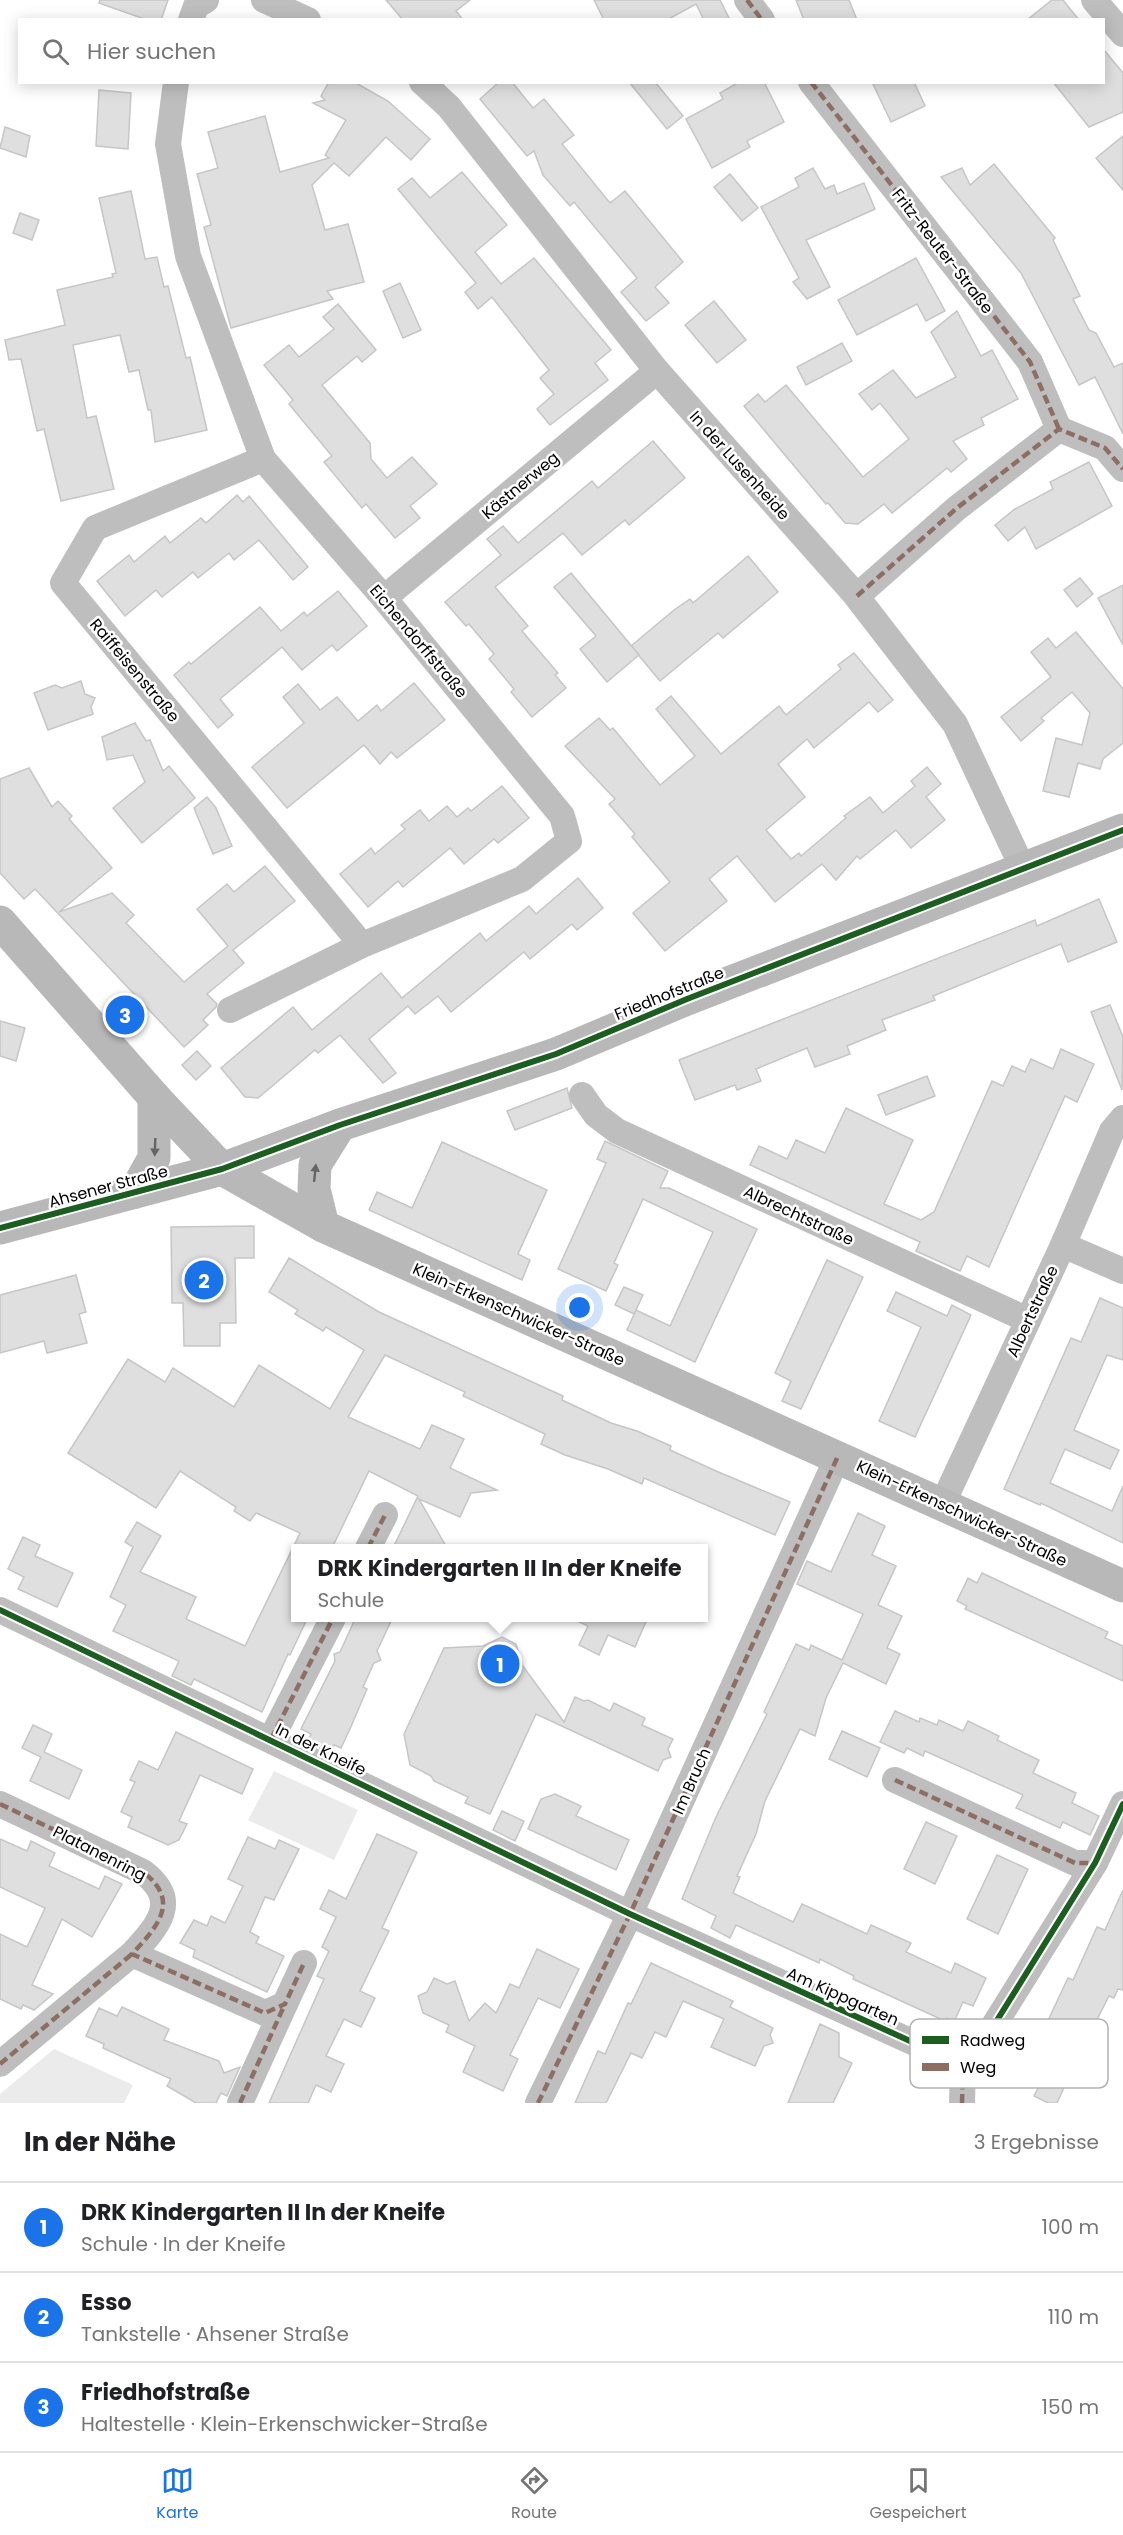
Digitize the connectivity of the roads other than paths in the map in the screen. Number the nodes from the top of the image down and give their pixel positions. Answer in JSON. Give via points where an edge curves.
{"nodes":[{"id":1,"x":264,"y":0,"type":"edge"},
{"id":2,"x":747,"y":0,"type":"edge"},
{"id":3,"x":1094,"y":0,"type":"edge"},
{"id":4,"x":304,"y":18,"type":"edge"},
{"id":5,"x":760,"y":18,"type":"edge"},
{"id":6,"x":1123,"y":34,"type":"edge"},
{"id":7,"x":176,"y":84,"type":"edge"},
{"id":8,"x":424,"y":84,"type":"edge"},
{"id":9,"x":814,"y":84,"type":"edge"},
{"id":10,"x":657,"y":371,"type":"junction"},
{"id":11,"x":1059,"y":429,"type":"junction"},
{"id":12,"x":263,"y":459,"type":"junction"},
{"id":13,"x":1123,"y":470,"type":"edge"},
{"id":14,"x":857,"y":596,"type":"junction"},
{"id":15,"x":384,"y":598,"type":"junction"},
{"id":16,"x":1123,"y":830,"type":"edge"},
{"id":17,"x":1023,"y":869,"type":"junction"},
{"id":18,"x":0,"y":922,"type":"edge"},
{"id":19,"x":362,"y":945,"type":"junction"},
{"id":20,"x":230,"y":1011,"type":"dead end"},
{"id":21,"x":582,"y":1095,"type":"dead end"},
{"id":22,"x":154,"y":1097,"type":"junction"},
{"id":23,"x":1123,"y":1118,"type":"edge"},
{"id":24,"x":340,"y":1125,"type":"junction"},
{"id":25,"x":222,"y":1169,"type":"junction"},
{"id":26,"x":135,"y":1192,"type":"junction"},
{"id":27,"x":323,"y":1226,"type":"junction"},
{"id":28,"x":0,"y":1228,"type":"edge"},
{"id":29,"x":1063,"y":1245,"type":"junction"},
{"id":30,"x":1123,"y":1271,"type":"edge"},
{"id":31,"x":1028,"y":1320,"type":"junction"},
{"id":32,"x":838,"y":1456,"type":"junction"},
{"id":33,"x":942,"y":1505,"type":"junction"},
{"id":34,"x":385,"y":1515,"type":"dead end"},
{"id":35,"x":370,"y":1544,"type":"edge"},
{"id":36,"x":1123,"y":1586,"type":"edge"},
{"id":37,"x":0,"y":1610,"type":"edge"},
{"id":38,"x":330,"y":1622,"type":"edge"},
{"id":39,"x":271,"y":1739,"type":"junction"},
{"id":40,"x":895,"y":1780,"type":"dead end"},
{"id":41,"x":0,"y":1804,"type":"edge"},
{"id":42,"x":1123,"y":1804,"type":"edge"},
{"id":43,"x":1095,"y":1863,"type":"junction"},
{"id":44,"x":630,"y":1914,"type":"junction"},
{"id":45,"x":132,"y":1954,"type":"junction"},
{"id":46,"x":304,"y":1963,"type":"dead end"},
{"id":47,"x":285,"y":2004,"type":"junction"},
{"id":48,"x":998,"y":2019,"type":"edge"},
{"id":49,"x":910,"y":2041,"type":"edge"},
{"id":50,"x":0,"y":2064,"type":"edge"},
{"id":51,"x":962,"y":2088,"type":"edge"},
{"id":52,"x":240,"y":2103,"type":"edge"},
{"id":53,"x":538,"y":2103,"type":"edge"},
{"id":54,"x":962,"y":2103,"type":"edge"}],
"edges":[{"from":1,"to":4,"type":"street"},
{"from":2,"to":5,"type":"street"},
{"from":3,"to":6,"type":"street"},
{"from":7,"to":12,"type":"street","name":"Eichendorffstraße","via":[[168,144],[188,256]]},
{"from":8,"to":10,"type":"street","name":"In der Lusenheide","via":[[449,107]]},
{"from":9,"to":11,"type":"street","name":"Fritz-Reuter-Straße","via":[[1030,362]]},
{"from":10,"to":14,"type":"street","name":"In der Lusenheide"},
{"from":10,"to":15,"type":"street","name":"Kästnerweg"},
{"from":11,"to":13,"type":"street","via":[[1106,448]]},
{"from":11,"to":14,"type":"street","via":[[957,508]]},
{"from":12,"to":15,"type":"street","name":"Eichendorffstraße"},
{"from":12,"to":19,"type":"street","name":"Raiffeisenstraße","via":[[95,528],[63,583]]},
{"from":14,"to":17,"type":"street","name":"In der Lusenheide","via":[[955,724]]},
{"from":15,"to":19,"type":"street","name":"Eichendorffstraße","via":[[562,816],[569,841],[522,879]]},
{"from":16,"to":17,"type":"main road","name":"Friedhofstraße"},
{"from":17,"to":24,"type":"main road","name":"Friedhofstraße","via":[[556,1054]]},
{"from":18,"to":22,"type":"main road","name":"Klein-Erkenschwicker-Straße"},
{"from":19,"to":20,"type":"street","name":"Eichendorffstraße"},
{"from":21,"to":31,"type":"street","name":"Albrechtstraße","via":[[596,1115],[617,1131]]},
{"from":22,"to":25,"type":"main road","name":"Klein-Erkenschwicker-Straße"},
{"from":22,"to":26,"type":"main road","one_way":true,"via":[[154,1158]]},
{"from":23,"to":29,"type":"street","name":"Albertstraße","via":[[1112,1131]]},
{"from":24,"to":25,"type":"main road","name":"Friedhofstraße"},
{"from":27,"to":24,"type":"main road","one_way":true,"via":[[314,1189],[315,1165]]},
{"from":25,"to":26,"type":"main road","name":"Ahsener Straße"},
{"from":25,"to":27,"type":"main road","name":"Klein-Erkenschwicker-Straße"},
{"from":26,"to":28,"type":"main road","name":"Ahsener Straße"},
{"from":27,"to":32,"type":"main road","name":"Klein-Erkenschwicker-Straße"},
{"from":29,"to":30,"type":"street"},
{"from":29,"to":31,"type":"street","name":"Albertstraße"},
{"from":31,"to":33,"type":"street","name":"Albertstraße"},
{"from":32,"to":33,"type":"main road","name":"Klein-Erkenschwicker-Straße"},
{"from":32,"to":44,"type":"street","name":"Im Bruch"},
{"from":33,"to":36,"type":"main road","name":"Klein-Erkenschwicker-Straße"},
{"from":34,"to":35,"type":"street"},
{"from":37,"to":39,"type":"street","name":"In der Kneife"},
{"from":38,"to":39,"type":"street","name":"In der Kneife"},
{"from":39,"to":44,"type":"street","name":"In der Kneife"},
{"from":40,"to":43,"type":"street","via":[[1075,1863]]},
{"from":41,"to":45,"type":"street","name":"Platanenring","via":[[156,1882],[162,1896],[162,1916]]},
{"from":42,"to":43,"type":"street"},
{"from":43,"to":48,"type":"street"},
{"from":44,"to":49,"type":"street","name":"Am Kippgarten"},
{"from":44,"to":53,"type":"street","name":"Im Bruch"},
{"from":45,"to":47,"type":"street","via":[[265,2013]]},
{"from":45,"to":50,"type":"street","name":"Platanenring"},
{"from":46,"to":47,"type":"street"},
{"from":47,"to":52,"type":"street"},
{"from":51,"to":54,"type":"street"}]}
